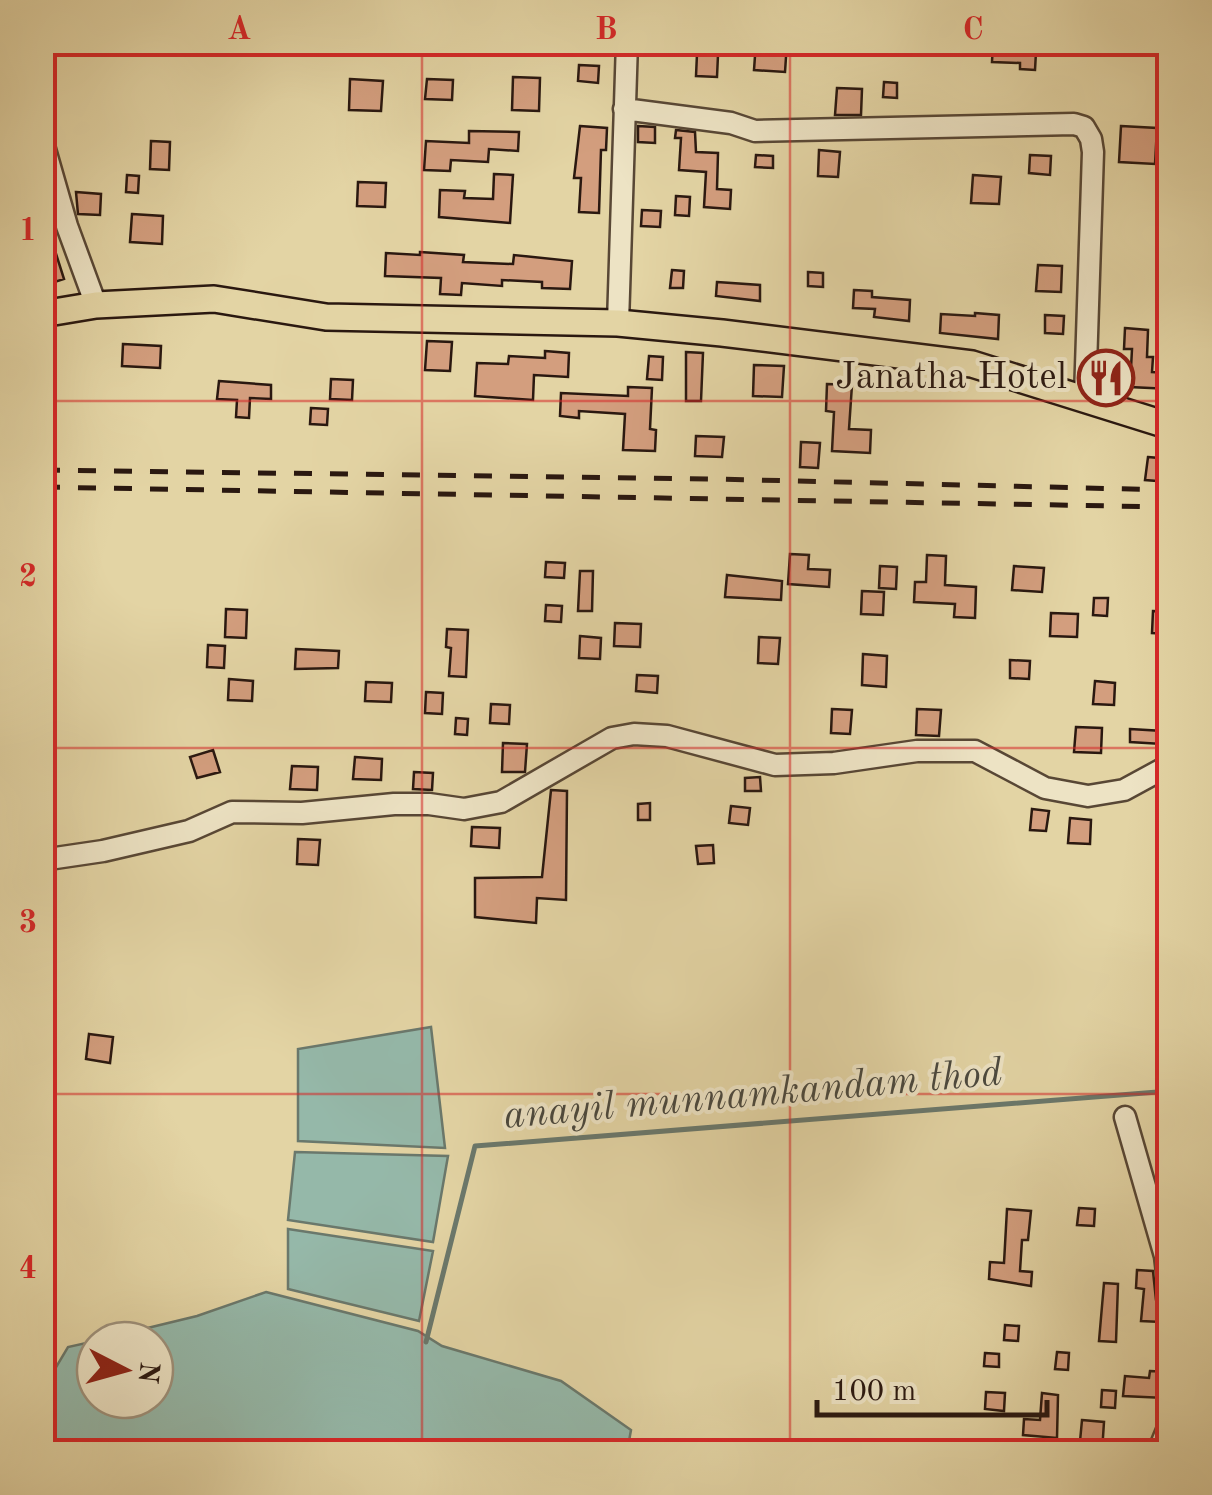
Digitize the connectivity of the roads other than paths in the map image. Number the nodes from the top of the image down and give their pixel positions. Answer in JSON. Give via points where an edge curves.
{"nodes":[{"id":1,"x":627,"y":42,"type":"edge"},
{"id":2,"x":624,"y":108,"type":"junction"},
{"id":3,"x":42,"y":139,"type":"edge"},
{"id":4,"x":96,"y":305,"type":"junction"},
{"id":5,"x":42,"y":314,"type":"edge"},
{"id":6,"x":618,"y":323,"type":"junction"},
{"id":7,"x":1086,"y":398,"type":"junction"},
{"id":8,"x":1170,"y":426,"type":"edge"},
{"id":9,"x":1170,"y":765,"type":"edge"},
{"id":10,"x":42,"y":860,"type":"edge"},
{"id":11,"x":1124,"y":1117,"type":"dead end"},
{"id":12,"x":1170,"y":1298,"type":"edge"},
{"id":13,"x":1170,"y":1423,"type":"edge"},
{"id":14,"x":1158,"y":1452,"type":"edge"}],
"edges":[{"from":1,"to":2,"type":"street"},
{"from":2,"to":6,"type":"street"},
{"from":2,"to":7,"type":"street","via":[[755,130],[1084,127],[1093,152]]},
{"from":3,"to":4,"type":"street"},
{"from":4,"to":5,"type":"main road"},
{"from":4,"to":6,"type":"main road","via":[[214,299],[326,316]]},
{"from":6,"to":7,"type":"main road","via":[[972,364]]},
{"from":7,"to":8,"type":"main road"},
{"from":9,"to":10,"type":"street","via":[[1124,790],[1088,796],[1045,788],[975,751],[917,750],[775,765],[667,736],[634,734],[612,738],[502,802],[464,809],[394,804],[232,812],[190,831]]},
{"from":11,"to":12,"type":"street","via":[[1165,1256]]},
{"from":13,"to":14,"type":"street"}]}
